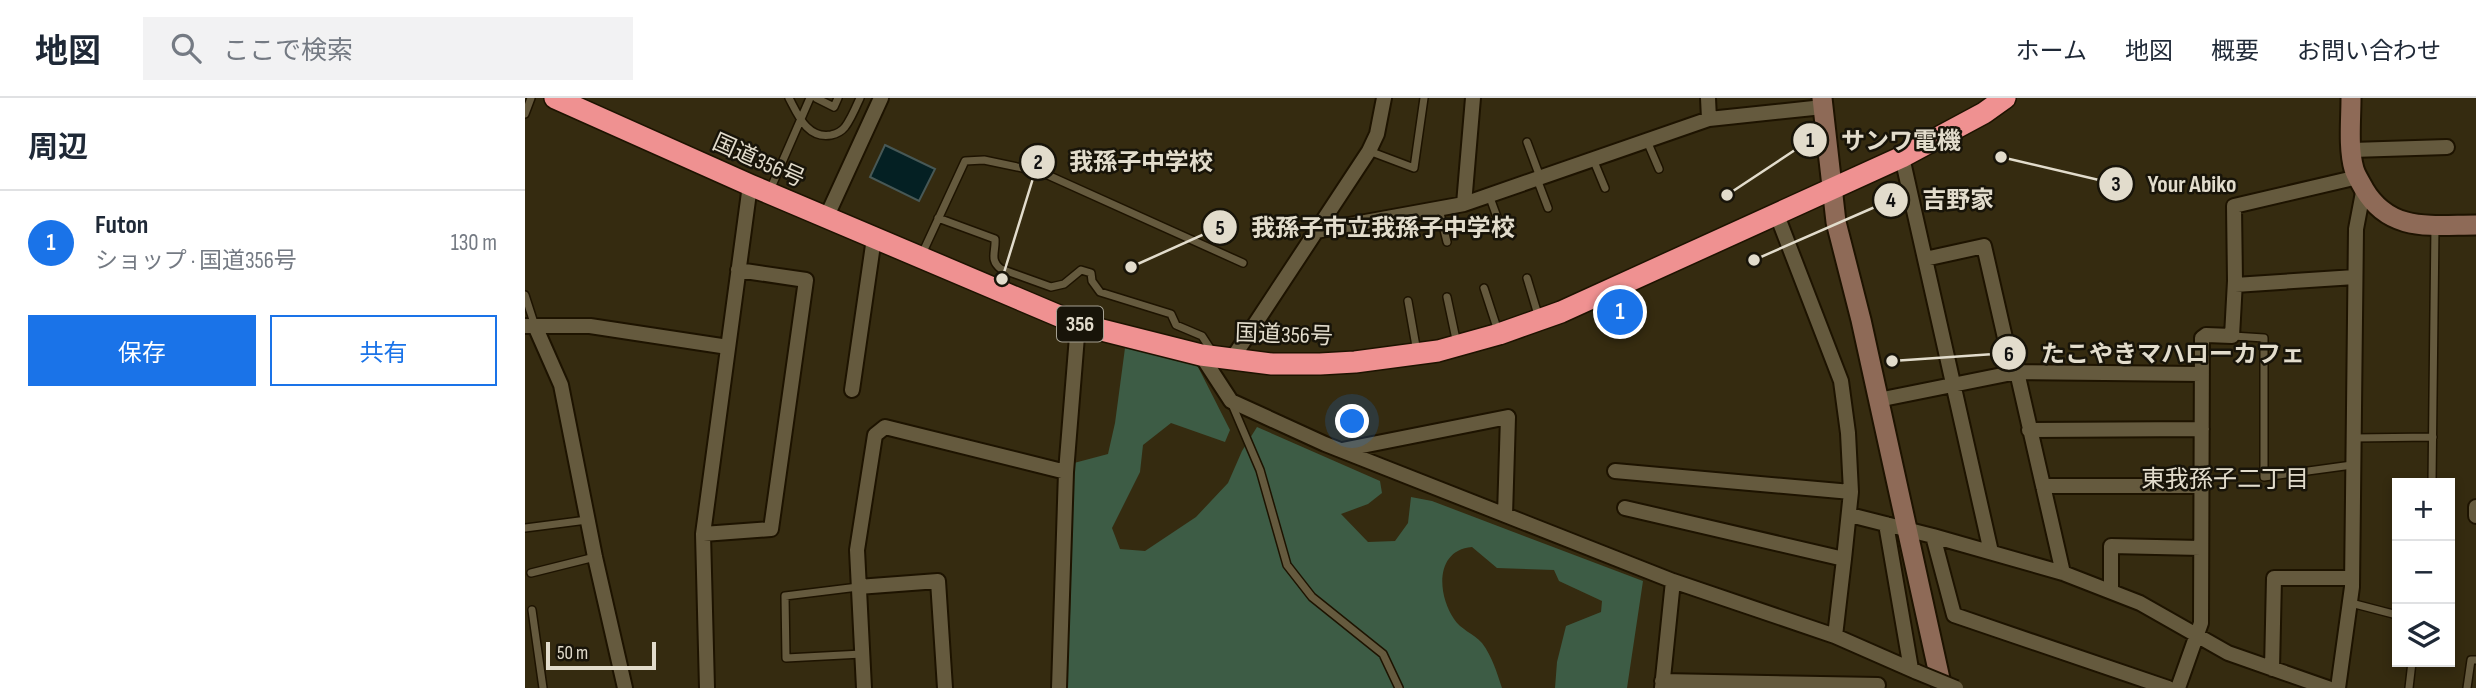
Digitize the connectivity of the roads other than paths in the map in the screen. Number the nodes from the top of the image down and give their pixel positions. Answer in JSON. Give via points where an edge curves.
{"nodes":[{"id":1,"x":531,"y":98,"type":"edge"},
{"id":2,"x":555,"y":98,"type":"edge"},
{"id":3,"x":789,"y":98,"type":"edge"},
{"id":4,"x":813,"y":98,"type":"edge"},
{"id":5,"x":838,"y":98,"type":"edge"},
{"id":6,"x":860,"y":98,"type":"edge"},
{"id":7,"x":881,"y":98,"type":"edge"},
{"id":8,"x":1384,"y":98,"type":"edge"},
{"id":9,"x":1424,"y":98,"type":"edge"},
{"id":10,"x":1473,"y":98,"type":"edge"},
{"id":11,"x":1708,"y":98,"type":"edge"},
{"id":12,"x":2005,"y":98,"type":"edge"},
{"id":13,"x":2351,"y":98,"type":"edge"},
{"id":14,"x":1823,"y":102,"type":"edge"},
{"id":15,"x":525,"y":114,"type":"edge"},
{"id":16,"x":800,"y":118,"type":"junction"},
{"id":17,"x":1710,"y":119,"type":"junction"},
{"id":18,"x":1647,"y":141,"type":"junction"},
{"id":19,"x":1527,"y":142,"type":"dead end"},
{"id":20,"x":2447,"y":147,"type":"dead end"},
{"id":21,"x":2352,"y":150,"type":"junction"},
{"id":22,"x":1369,"y":151,"type":"junction"},
{"id":23,"x":1902,"y":157,"type":"junction"},
{"id":24,"x":1593,"y":159,"type":"junction"},
{"id":25,"x":1659,"y":169,"type":"dead end"},
{"id":26,"x":1539,"y":178,"type":"junction"},
{"id":27,"x":2361,"y":182,"type":"junction"},
{"id":28,"x":1605,"y":188,"type":"dead end"},
{"id":29,"x":1831,"y":188,"type":"junction"},
{"id":30,"x":759,"y":189,"type":"junction"},
{"id":31,"x":1489,"y":195,"type":"junction"},
{"id":32,"x":1464,"y":204,"type":"junction"},
{"id":33,"x":1548,"y":208,"type":"dead end"},
{"id":34,"x":1439,"y":209,"type":"junction"},
{"id":35,"x":1777,"y":215,"type":"junction"},
{"id":36,"x":826,"y":218,"type":"junction"},
{"id":37,"x":939,"y":218,"type":"junction"},
{"id":38,"x":2435,"y":225,"type":"junction"},
{"id":39,"x":2476,"y":225,"type":"edge"},
{"id":40,"x":1501,"y":228,"type":"dead end"},
{"id":41,"x":1316,"y":231,"type":"junction"},
{"id":42,"x":874,"y":238,"type":"junction"},
{"id":43,"x":1447,"y":242,"type":"dead end"},
{"id":44,"x":920,"y":257,"type":"junction"},
{"id":45,"x":1925,"y":259,"type":"junction"},
{"id":46,"x":1243,"y":263,"type":"dead end"},
{"id":47,"x":738,"y":270,"type":"junction"},
{"id":48,"x":2355,"y":277,"type":"junction"},
{"id":49,"x":1527,"y":278,"type":"dead end"},
{"id":50,"x":2235,"y":285,"type":"junction"},
{"id":51,"x":1484,"y":288,"type":"dead end"},
{"id":52,"x":525,"y":295,"type":"edge"},
{"id":53,"x":1447,"y":297,"type":"dead end"},
{"id":54,"x":1408,"y":301,"type":"dead end"},
{"id":55,"x":1540,"y":320,"type":"junction"},
{"id":56,"x":1078,"y":324,"type":"junction"},
{"id":57,"x":530,"y":326,"type":"edge"},
{"id":58,"x":1499,"y":334,"type":"junction"},
{"id":59,"x":2232,"y":336,"type":"junction"},
{"id":60,"x":1458,"y":346,"type":"junction"},
{"id":61,"x":728,"y":347,"type":"junction"},
{"id":62,"x":1417,"y":355,"type":"junction"},
{"id":63,"x":1216,"y":357,"type":"junction"},
{"id":64,"x":2015,"y":373,"type":"junction"},
{"id":65,"x":2202,"y":374,"type":"junction"},
{"id":66,"x":1953,"y":385,"type":"junction"},
{"id":67,"x":852,"y":390,"type":"dead end"},
{"id":68,"x":1878,"y":400,"type":"junction"},
{"id":69,"x":1231,"y":401,"type":"junction"},
{"id":70,"x":2201,"y":429,"type":"junction"},
{"id":71,"x":2029,"y":430,"type":"junction"},
{"id":72,"x":2433,"y":437,"type":"junction"},
{"id":73,"x":2354,"y":438,"type":"junction"},
{"id":74,"x":1341,"y":450,"type":"junction"},
{"id":75,"x":2352,"y":465,"type":"junction"},
{"id":76,"x":1615,"y":471,"type":"dead end"},
{"id":77,"x":1066,"y":472,"type":"junction"},
{"id":78,"x":2432,"y":478,"type":"edge"},
{"id":79,"x":2043,"y":486,"type":"junction"},
{"id":80,"x":2201,"y":486,"type":"junction"},
{"id":81,"x":1851,"y":492,"type":"junction"},
{"id":82,"x":2476,"y":507,"type":"edge"},
{"id":83,"x":1625,"y":508,"type":"dead end"},
{"id":84,"x":1505,"y":515,"type":"junction"},
{"id":85,"x":1850,"y":515,"type":"junction"},
{"id":86,"x":2476,"y":516,"type":"edge"},
{"id":87,"x":587,"y":520,"type":"junction"},
{"id":88,"x":1886,"y":524,"type":"junction"},
{"id":89,"x":525,"y":528,"type":"edge"},
{"id":90,"x":1907,"y":529,"type":"junction"},
{"id":91,"x":703,"y":534,"type":"junction"},
{"id":92,"x":1933,"y":536,"type":"junction"},
{"id":93,"x":2201,"y":548,"type":"junction"},
{"id":94,"x":1991,"y":552,"type":"junction"},
{"id":95,"x":595,"y":557,"type":"junction"},
{"id":96,"x":1845,"y":559,"type":"junction"},
{"id":97,"x":531,"y":573,"type":"dead end"},
{"id":98,"x":2063,"y":573,"type":"junction"},
{"id":99,"x":2351,"y":578,"type":"junction"},
{"id":100,"x":1673,"y":581,"type":"junction"},
{"id":101,"x":859,"y":587,"type":"junction"},
{"id":102,"x":2111,"y":591,"type":"junction"},
{"id":103,"x":2351,"y":603,"type":"junction"},
{"id":104,"x":532,"y":610,"type":"dead end"},
{"id":105,"x":2392,"y":614,"type":"edge"},
{"id":106,"x":1835,"y":636,"type":"junction"},
{"id":107,"x":2197,"y":636,"type":"junction"},
{"id":108,"x":862,"y":654,"type":"junction"},
{"id":109,"x":2476,"y":660,"type":"edge"},
{"id":110,"x":2411,"y":667,"type":"edge"},
{"id":111,"x":2272,"y":669,"type":"junction"},
{"id":112,"x":1914,"y":671,"type":"junction"},
{"id":113,"x":1662,"y":684,"type":"edge"},
{"id":114,"x":543,"y":688,"type":"edge"},
{"id":115,"x":625,"y":688,"type":"edge"},
{"id":116,"x":707,"y":688,"type":"edge"},
{"id":117,"x":864,"y":688,"type":"edge"},
{"id":118,"x":945,"y":688,"type":"edge"},
{"id":119,"x":1059,"y":688,"type":"edge"},
{"id":120,"x":1399,"y":688,"type":"edge"},
{"id":121,"x":1877,"y":688,"type":"edge"},
{"id":122,"x":1942,"y":688,"type":"edge"},
{"id":123,"x":1956,"y":688,"type":"edge"},
{"id":124,"x":2168,"y":688,"type":"edge"},
{"id":125,"x":2178,"y":688,"type":"edge"},
{"id":126,"x":2328,"y":688,"type":"edge"},
{"id":127,"x":2338,"y":688,"type":"edge"},
{"id":128,"x":2409,"y":688,"type":"edge"},
{"id":129,"x":2467,"y":688,"type":"edge"}],
"edges":[{"from":1,"to":15,"type":"lane"},
{"from":2,"to":30,"type":"highway","name":"国道356号","number":"356"},
{"from":3,"to":16,"type":"lane"},
{"from":4,"to":5,"type":"lane","via":[[834,107]]},
{"from":4,"to":16,"type":"lane"},
{"from":6,"to":16,"type":"lane","via":[[846,126],[832,135],[816,134]]},
{"from":7,"to":36,"type":"street"},
{"from":8,"to":22,"type":"street"},
{"from":9,"to":22,"type":"lane","via":[[1414,169]]},
{"from":10,"to":32,"type":"street"},
{"from":11,"to":17,"type":"street"},
{"from":12,"to":23,"type":"highway","name":"国道356号","number":"356"},
{"from":13,"to":21,"type":"street"},
{"from":14,"to":17,"type":"street"},
{"from":14,"to":29,"type":"street"},
{"from":16,"to":30,"type":"lane"},
{"from":17,"to":18,"type":"street"},
{"from":18,"to":24,"type":"street"},
{"from":18,"to":25,"type":"lane"},
{"from":19,"to":26,"type":"lane"},
{"from":20,"to":21,"type":"street"},
{"from":21,"to":27,"type":"street"},
{"from":22,"to":41,"type":"street"},
{"from":23,"to":29,"type":"highway","name":"国道356号","number":"356"},
{"from":23,"to":45,"type":"street"},
{"from":24,"to":26,"type":"street"},
{"from":24,"to":28,"type":"lane"},
{"from":26,"to":31,"type":"street"},
{"from":26,"to":33,"type":"lane"},
{"from":27,"to":38,"type":"street","via":[[2381,211],[2397,221]]},
{"from":27,"to":48,"type":"street"},
{"from":27,"to":50,"type":"street","via":[[2234,205]]},
{"from":29,"to":35,"type":"highway","name":"国道356号","number":"356"},
{"from":29,"to":68,"type":"street"},
{"from":30,"to":36,"type":"highway","name":"国道356号","number":"356"},
{"from":30,"to":47,"type":"street"},
{"from":31,"to":32,"type":"street"},
{"from":31,"to":40,"type":"lane"},
{"from":32,"to":34,"type":"street"},
{"from":34,"to":41,"type":"street"},
{"from":34,"to":43,"type":"lane"},
{"from":35,"to":55,"type":"highway","name":"国道356号","number":"356"},
{"from":35,"to":81,"type":"street","via":[[1842,381]]},
{"from":36,"to":42,"type":"highway","name":"国道356号","number":"356"},
{"from":37,"to":44,"type":"lane"},
{"from":37,"to":46,"type":"lane","via":[[965,161],[984,160],[1041,172]]},
{"from":37,"to":63,"type":"lane","via":[[995,239],[993,258],[1001,269],[1051,287],[1065,284],[1081,270],[1091,273],[1100,292],[1171,313],[1176,325],[1202,336]]},
{"from":38,"to":39,"type":"street"},
{"from":38,"to":72,"type":"lane"},
{"from":41,"to":63,"type":"street"},
{"from":42,"to":44,"type":"highway","name":"国道356号","number":"356"},
{"from":42,"to":67,"type":"street"},
{"from":44,"to":56,"type":"highway","name":"国道356号","number":"356"},
{"from":45,"to":64,"type":"street","via":[[1984,246]]},
{"from":45,"to":66,"type":"street"},
{"from":47,"to":61,"type":"street"},
{"from":47,"to":91,"type":"street","via":[[806,280],[771,529]]},
{"from":48,"to":50,"type":"street"},
{"from":48,"to":73,"type":"street"},
{"from":49,"to":55,"type":"lane"},
{"from":50,"to":59,"type":"street"},
{"from":51,"to":58,"type":"lane"},
{"from":52,"to":57,"type":"lane"},
{"from":53,"to":60,"type":"lane"},
{"from":54,"to":62,"type":"lane"},
{"from":55,"to":58,"type":"highway","name":"国道356号","number":"356"},
{"from":56,"to":63,"type":"highway","name":"国道356号","number":"356"},
{"from":56,"to":77,"type":"street"},
{"from":57,"to":61,"type":"street","via":[[590,326]]},
{"from":57,"to":87,"type":"street","via":[[561,385]]},
{"from":58,"to":60,"type":"highway","name":"国道356号","number":"356"},
{"from":59,"to":65,"type":"street","via":[[2201,338]]},
{"from":59,"to":75,"type":"lane","via":[[2264,338],[2264,477]]},
{"from":60,"to":62,"type":"highway","name":"国道356号","number":"356"},
{"from":61,"to":91,"type":"street"},
{"from":62,"to":63,"type":"highway","name":"国道356号","number":"356","via":[[1320,364]]},
{"from":63,"to":69,"type":"street"},
{"from":64,"to":65,"type":"street"},
{"from":64,"to":66,"type":"street"},
{"from":64,"to":71,"type":"street"},
{"from":65,"to":70,"type":"street"},
{"from":66,"to":68,"type":"street"},
{"from":66,"to":94,"type":"street"},
{"from":68,"to":90,"type":"street"},
{"from":69,"to":74,"type":"street"},
{"from":69,"to":120,"type":"lane","via":[[1260,470],[1287,565],[1312,597],[1383,654]]},
{"from":70,"to":71,"type":"street"},
{"from":70,"to":80,"type":"street"},
{"from":71,"to":79,"type":"street"},
{"from":72,"to":73,"type":"lane"},
{"from":72,"to":78,"type":"lane"},
{"from":73,"to":75,"type":"street"},
{"from":74,"to":84,"type":"street"},
{"from":74,"to":84,"type":"street","via":[[1507,417]]},
{"from":75,"to":99,"type":"street"},
{"from":76,"to":81,"type":"street"},
{"from":77,"to":101,"type":"street","via":[[885,427],[875,435],[857,550]]},
{"from":77,"to":119,"type":"street"},
{"from":79,"to":80,"type":"street"},
{"from":79,"to":98,"type":"street"},
{"from":80,"to":93,"type":"street"},
{"from":81,"to":85,"type":"street"},
{"from":82,"to":86,"type":"street"},
{"from":83,"to":96,"type":"street"},
{"from":84,"to":100,"type":"street"},
{"from":85,"to":88,"type":"street"},
{"from":85,"to":96,"type":"street"},
{"from":87,"to":89,"type":"lane"},
{"from":87,"to":95,"type":"street"},
{"from":88,"to":90,"type":"street"},
{"from":88,"to":112,"type":"street"},
{"from":90,"to":92,"type":"street"},
{"from":90,"to":122,"type":"street"},
{"from":91,"to":116,"type":"street"},
{"from":92,"to":94,"type":"street"},
{"from":92,"to":124,"type":"street","via":[[1954,615]]},
{"from":93,"to":102,"type":"street","via":[[2111,546]]},
{"from":93,"to":107,"type":"street"},
{"from":94,"to":98,"type":"street"},
{"from":95,"to":97,"type":"lane"},
{"from":95,"to":115,"type":"street"},
{"from":96,"to":106,"type":"street"},
{"from":98,"to":102,"type":"street"},
{"from":99,"to":103,"type":"street"},
{"from":99,"to":111,"type":"street","via":[[2274,578]]},
{"from":100,"to":106,"type":"street"},
{"from":100,"to":113,"type":"street"},
{"from":101,"to":108,"type":"street"},
{"from":101,"to":108,"type":"lane","via":[[785,596],[786,658]]},
{"from":101,"to":118,"type":"street","via":[[938,581]]},
{"from":102,"to":107,"type":"street"},
{"from":103,"to":105,"type":"lane"},
{"from":103,"to":127,"type":"street"},
{"from":104,"to":114,"type":"lane"},
{"from":106,"to":112,"type":"street"},
{"from":107,"to":111,"type":"street"},
{"from":107,"to":125,"type":"street"},
{"from":108,"to":117,"type":"street"},
{"from":109,"to":129,"type":"lane","via":[[2471,660]]},
{"from":110,"to":128,"type":"lane"},
{"from":111,"to":126,"type":"street"},
{"from":112,"to":123,"type":"street","bridge":true},
{"from":113,"to":121,"type":"street","via":[[1878,684]]}]}
